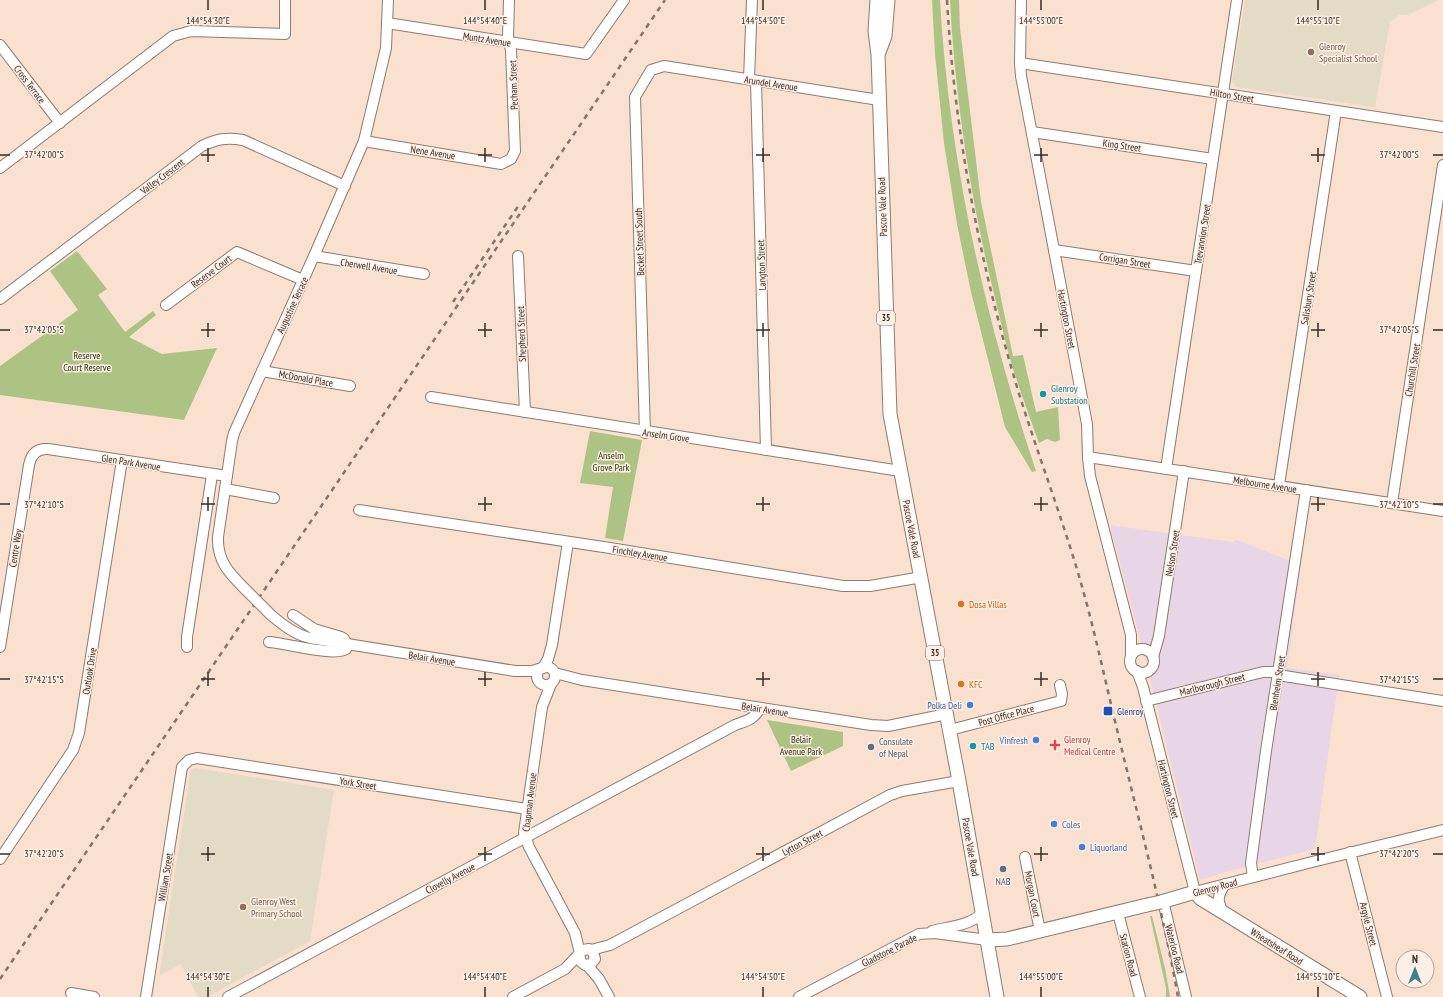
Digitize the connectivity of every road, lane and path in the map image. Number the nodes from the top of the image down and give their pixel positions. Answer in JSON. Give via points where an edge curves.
{"nodes":[{"id":1,"x":285,"y":0,"type":"edge"},
{"id":2,"x":388,"y":0,"type":"edge"},
{"id":3,"x":509,"y":0,"type":"edge"},
{"id":4,"x":624,"y":0,"type":"edge"},
{"id":5,"x":752,"y":0,"type":"edge"},
{"id":6,"x":877,"y":0,"type":"edge"},
{"id":7,"x":888,"y":0,"type":"edge"},
{"id":8,"x":1021,"y":0,"type":"edge"},
{"id":9,"x":1237,"y":0,"type":"edge"},
{"id":10,"x":387,"y":23,"type":"junction"},
{"id":11,"x":510,"y":43,"type":"junction"},
{"id":12,"x":0,"y":45,"type":"edge"},
{"id":13,"x":878,"y":56,"type":"junction"},
{"id":14,"x":1020,"y":63,"type":"junction"},
{"id":15,"x":664,"y":66,"type":"joint"},
{"id":16,"x":752,"y":80,"type":"junction"},
{"id":17,"x":1223,"y":93,"type":"junction"},
{"id":18,"x":879,"y":100,"type":"junction"},
{"id":19,"x":1336,"y":111,"type":"junction"},
{"id":20,"x":60,"y":123,"type":"junction"},
{"id":21,"x":1443,"y":127,"type":"edge"},
{"id":22,"x":1032,"y":132,"type":"junction"},
{"id":23,"x":364,"y":141,"type":"junction"},
{"id":24,"x":1213,"y":159,"type":"junction"},
{"id":25,"x":502,"y":164,"type":"joint"},
{"id":26,"x":1443,"y":165,"type":"edge"},
{"id":27,"x":0,"y":168,"type":"edge"},
{"id":28,"x":345,"y":186,"type":"junction"},
{"id":29,"x":1054,"y":250,"type":"junction"},
{"id":30,"x":314,"y":256,"type":"junction"},
{"id":31,"x":518,"y":256,"type":"dead end"},
{"id":32,"x":1196,"y":271,"type":"junction"},
{"id":33,"x":424,"y":274,"type":"dead end"},
{"id":34,"x":303,"y":280,"type":"junction"},
{"id":35,"x":0,"y":299,"type":"edge"},
{"id":36,"x":166,"y":305,"type":"dead end"},
{"id":37,"x":262,"y":370,"type":"junction"},
{"id":38,"x":350,"y":386,"type":"dead end"},
{"id":39,"x":431,"y":397,"type":"dead end"},
{"id":40,"x":525,"y":412,"type":"junction"},
{"id":41,"x":645,"y":433,"type":"junction"},
{"id":42,"x":766,"y":450,"type":"junction"},
{"id":43,"x":35,"y":452,"type":"joint"},
{"id":44,"x":1088,"y":457,"type":"junction"},
{"id":45,"x":122,"y":460,"type":"junction"},
{"id":46,"x":901,"y":468,"type":"junction"},
{"id":47,"x":1166,"y":469,"type":"junction"},
{"id":48,"x":1184,"y":471,"type":"junction"},
{"id":49,"x":212,"y":475,"type":"junction"},
{"id":50,"x":227,"y":476,"type":"junction"},
{"id":51,"x":1279,"y":485,"type":"junction"},
{"id":52,"x":225,"y":489,"type":"junction"},
{"id":53,"x":1306,"y":490,"type":"junction"},
{"id":54,"x":274,"y":498,"type":"dead end"},
{"id":55,"x":1392,"y":503,"type":"junction"},
{"id":56,"x":358,"y":510,"type":"dead end"},
{"id":57,"x":1443,"y":511,"type":"edge"},
{"id":58,"x":568,"y":542,"type":"junction"},
{"id":59,"x":922,"y":577,"type":"junction"},
{"id":60,"x":256,"y":600,"type":"joint"},
{"id":61,"x":293,"y":616,"type":"dead end"},
{"id":62,"x":1131,"y":635,"type":"junction"},
{"id":63,"x":1160,"y":635,"type":"junction"},
{"id":64,"x":269,"y":642,"type":"dead end"},
{"id":65,"x":348,"y":645,"type":"junction"},
{"id":66,"x":552,"y":645,"type":"junction"},
{"id":67,"x":0,"y":647,"type":"edge"},
{"id":68,"x":187,"y":647,"type":"dead end"},
{"id":69,"x":1143,"y":649,"type":"junction"},
{"id":70,"x":1131,"y":656,"type":"junction"},
{"id":71,"x":1153,"y":657,"type":"junction"},
{"id":72,"x":543,"y":668,"type":"junction"},
{"id":73,"x":516,"y":671,"type":"junction"},
{"id":74,"x":1137,"y":671,"type":"junction"},
{"id":75,"x":1147,"y":671,"type":"junction"},
{"id":76,"x":1278,"y":674,"type":"junction"},
{"id":77,"x":553,"y":678,"type":"junction"},
{"id":78,"x":539,"y":681,"type":"junction"},
{"id":79,"x":1060,"y":685,"type":"dead end"},
{"id":80,"x":1143,"y":687,"type":"junction"},
{"id":81,"x":1146,"y":701,"type":"junction"},
{"id":82,"x":1443,"y":701,"type":"edge"},
{"id":83,"x":742,"y":706,"type":"junction"},
{"id":84,"x":542,"y":707,"type":"junction"},
{"id":85,"x":759,"y":709,"type":"junction"},
{"id":86,"x":947,"y":714,"type":"junction"},
{"id":87,"x":735,"y":725,"type":"junction"},
{"id":88,"x":950,"y":730,"type":"junction"},
{"id":89,"x":189,"y":760,"type":"joint"},
{"id":90,"x":959,"y":781,"type":"junction"},
{"id":91,"x":527,"y":809,"type":"junction"},
{"id":92,"x":1443,"y":830,"type":"edge"},
{"id":93,"x":525,"y":838,"type":"junction"},
{"id":94,"x":1350,"y":852,"type":"junction"},
{"id":95,"x":1025,"y":857,"type":"dead end"},
{"id":96,"x":0,"y":859,"type":"edge"},
{"id":97,"x":1253,"y":877,"type":"junction"},
{"id":98,"x":1225,"y":884,"type":"junction"},
{"id":99,"x":1195,"y":892,"type":"junction"},
{"id":100,"x":1162,"y":902,"type":"junction"},
{"id":101,"x":1118,"y":912,"type":"junction"},
{"id":102,"x":982,"y":913,"type":"junction"},
{"id":103,"x":1223,"y":913,"type":"junction"},
{"id":104,"x":1040,"y":931,"type":"junction"},
{"id":105,"x":925,"y":933,"type":"junction"},
{"id":106,"x":987,"y":940,"type":"junction"},
{"id":107,"x":588,"y":957,"type":"junction"},
{"id":108,"x":71,"y":993,"type":"dead end"},
{"id":109,"x":94,"y":997,"type":"edge"},
{"id":110,"x":146,"y":997,"type":"edge"},
{"id":111,"x":228,"y":997,"type":"edge"},
{"id":112,"x":513,"y":997,"type":"edge"},
{"id":113,"x":609,"y":997,"type":"edge"},
{"id":114,"x":799,"y":997,"type":"edge"},
{"id":115,"x":997,"y":997,"type":"edge"},
{"id":116,"x":1140,"y":997,"type":"edge"},
{"id":117,"x":1186,"y":997,"type":"edge"},
{"id":118,"x":1360,"y":997,"type":"edge"},
{"id":119,"x":1387,"y":997,"type":"edge"}],
"edges":[{"from":1,"to":20,"type":"street","via":[[285,34],[191,31],[173,36]]},
{"from":2,"to":10,"type":"street","name":"Augustine Terrace"},
{"from":3,"to":11,"type":"street","name":"Pecham Street"},
{"from":4,"to":11,"type":"street","name":"Muntz Avenue","via":[[586,54]]},
{"from":5,"to":16,"type":"street","name":"Langton Street"},
{"from":6,"to":13,"type":"main road","name":"Pascoe Vale Road","number":"35","via":[[875,31]]},
{"from":7,"to":13,"type":"main road","name":"Pascoe Vale Road","number":"35","via":[[885,36]]},
{"from":8,"to":14,"type":"street","name":"Hartington Street"},
{"from":9,"to":17,"type":"street","name":"Trevannion Street"},
{"from":10,"to":11,"type":"street","name":"Muntz Avenue"},
{"from":10,"to":23,"type":"street","name":"Augustine Terrace","via":[[386,48]]},
{"from":11,"to":25,"type":"street","name":"Pecham Street","via":[[515,151],[511,159]]},
{"from":12,"to":20,"type":"street","name":"Cross Terrace"},
{"from":13,"to":18,"type":"main road","name":"Pascoe Vale Road","number":"35"},
{"from":14,"to":17,"type":"street","name":"Hilton Street"},
{"from":14,"to":22,"type":"street","name":"Hartington Street"},
{"from":15,"to":16,"type":"street","name":"Arundel Avenue"},
{"from":15,"to":41,"type":"street","name":"Becket Street South","via":[[650,70],[634,97]]},
{"from":16,"to":18,"type":"street","name":"Arundel Avenue"},
{"from":16,"to":42,"type":"street","name":"Langton Street"},
{"from":17,"to":19,"type":"street","name":"Hilton Street"},
{"from":17,"to":24,"type":"street","name":"Trevannion Street"},
{"from":18,"to":46,"type":"main road","name":"Pascoe Vale Road","number":"35","via":[[888,390]]},
{"from":19,"to":21,"type":"street","name":"Hilton Street"},
{"from":19,"to":51,"type":"street","name":"Salisbury Street"},
{"from":20,"to":27,"type":"street"},
{"from":22,"to":24,"type":"street","name":"King Street"},
{"from":22,"to":29,"type":"street","name":"Hartington Street"},
{"from":23,"to":25,"type":"street","name":"Nene Avenue"},
{"from":23,"to":28,"type":"street","name":"Augustine Terrace"},
{"from":24,"to":32,"type":"street","name":"Trevannion Street"},
{"from":26,"to":55,"type":"street","name":"Churchill Street"},
{"from":28,"to":30,"type":"street","name":"Augustine Terrace"},
{"from":28,"to":35,"type":"street","name":"Valley Crescent","via":[[243,140],[229,137],[213,140]]},
{"from":29,"to":32,"type":"street","name":"Corrigan Street"},
{"from":29,"to":44,"type":"street","name":"Hartington Street","via":[[1087,424]]},
{"from":30,"to":33,"type":"street","name":"Cherwell Avenue"},
{"from":30,"to":34,"type":"street","name":"Augustine Terrace"},
{"from":31,"to":40,"type":"street","name":"Shepherd Street"},
{"from":32,"to":47,"type":"street","name":"Trevannion Street"},
{"from":34,"to":36,"type":"street","name":"Reserve Court","via":[[237,252]]},
{"from":34,"to":37,"type":"street","name":"Augustine Terrace"},
{"from":37,"to":38,"type":"street","name":"McDonald Place"},
{"from":37,"to":50,"type":"street","name":"Augustine Terrace","via":[[234,433]]},
{"from":39,"to":40,"type":"street","name":"Anselm Grove"},
{"from":40,"to":41,"type":"street","name":"Anselm Grove"},
{"from":41,"to":42,"type":"street","name":"Anselm Grove"},
{"from":42,"to":46,"type":"street","name":"Anselm Grove","via":[[894,470]]},
{"from":43,"to":45,"type":"street","name":"Glen Park Avenue","via":[[48,449]]},
{"from":43,"to":67,"type":"street","name":"Centre Way","via":[[29,465]]},
{"from":44,"to":47,"type":"street","name":"Melbourne Avenue"},
{"from":44,"to":62,"type":"street","name":"Hartington Street","via":[[1093,490]]},
{"from":45,"to":49,"type":"street","name":"Glen Park Avenue"},
{"from":45,"to":96,"type":"street","name":"Outlook Drive","via":[[79,733],[73,750]]},
{"from":46,"to":59,"type":"main road","name":"Pascoe Vale Road","number":"35"},
{"from":47,"to":48,"type":"street","name":"Melbourne Avenue"},
{"from":48,"to":51,"type":"street","name":"Melbourne Avenue"},
{"from":48,"to":63,"type":"street","name":"Nelson Street"},
{"from":49,"to":50,"type":"street","name":"Glen Park Avenue"},
{"from":49,"to":68,"type":"street"},
{"from":50,"to":52,"type":"street","name":"Augustine Terrace"},
{"from":51,"to":53,"type":"street","name":"Melbourne Avenue"},
{"from":52,"to":54,"type":"street"},
{"from":52,"to":60,"type":"street","name":"Augustine Terrace","bridge":true,"via":[[218,550],[232,577]]},
{"from":53,"to":55,"type":"street","name":"Melbourne Avenue"},
{"from":53,"to":76,"type":"street","name":"Blenheim Street"},
{"from":55,"to":57,"type":"street","name":"Melbourne Avenue"},
{"from":56,"to":58,"type":"street","name":"Finchley Avenue"},
{"from":58,"to":59,"type":"street","name":"Finchley Avenue","via":[[843,586],[870,586]]},
{"from":58,"to":66,"type":"street"},
{"from":59,"to":86,"type":"main road","name":"Pascoe Vale Road","number":"35"},
{"from":60,"to":65,"type":"street","name":"Belair Avenue","bridge":true,"via":[[271,615],[302,636]]},
{"from":61,"to":65,"type":"street","name":"Belair Avenue","via":[[314,629],[344,638]]},
{"from":62,"to":69,"type":"street","name":"Hartington Street"},
{"from":62,"to":70,"type":"street","name":"Hartington Street"},
{"from":63,"to":69,"type":"street","via":[[1154,644]]},
{"from":63,"to":71,"type":"street","name":"Nelson Street"},
{"from":64,"to":65,"type":"street","name":"Belair Avenue","via":[[338,652],[344,651]]},
{"from":65,"to":73,"type":"street","name":"Belair Avenue"},
{"from":66,"to":72,"type":"street"},
{"from":66,"to":77,"type":"street"},
{"from":69,"to":70,"type":"street","via":[[1135,651]]},
{"from":69,"to":71,"type":"street","via":[[1149,651]]},
{"from":70,"to":74,"type":"street","via":[[1130,663]]},
{"from":71,"to":75,"type":"street","via":[[1153,665]]},
{"from":72,"to":73,"type":"street"},
{"from":72,"to":77,"type":"street","via":[[549,668]]},
{"from":72,"to":78,"type":"street","via":[[537,674]]},
{"from":73,"to":78,"type":"street"},
{"from":74,"to":75,"type":"street"},
{"from":74,"to":80,"type":"street","name":"Hartington Street"},
{"from":75,"to":80,"type":"street","name":"Hartington Street"},
{"from":76,"to":81,"type":"street","name":"Marlborough Street","via":[[1263,672]]},
{"from":76,"to":82,"type":"street","name":"Marlborough Street"},
{"from":76,"to":97,"type":"street","name":"Blenheim Street","via":[[1251,863]]},
{"from":77,"to":78,"type":"street","via":[[545,685]]},
{"from":77,"to":83,"type":"street","name":"Belair Avenue","via":[[582,680]]},
{"from":77,"to":84,"type":"street","name":"Chapman Avenue"},
{"from":78,"to":84,"type":"street","name":"Chapman Avenue"},
{"from":79,"to":88,"type":"street","name":"Post Office Place","via":[[1061,701]]},
{"from":80,"to":81,"type":"street","name":"Hartington Street"},
{"from":81,"to":99,"type":"street","name":"Hartington Street"},
{"from":83,"to":85,"type":"street","name":"Belair Avenue"},
{"from":83,"to":87,"type":"street","via":[[740,719]]},
{"from":84,"to":91,"type":"street","name":"Chapman Avenue"},
{"from":85,"to":86,"type":"street","name":"Belair Avenue","via":[[879,726]]},
{"from":85,"to":87,"type":"street","name":"Clovelly Avenue","via":[[757,715]]},
{"from":86,"to":88,"type":"main road","name":"Pascoe Vale Road","number":"35"},
{"from":87,"to":93,"type":"street","name":"Clovelly Avenue"},
{"from":88,"to":90,"type":"main road","name":"Pascoe Vale Road","number":"35"},
{"from":89,"to":91,"type":"street","name":"York Street","via":[[197,758]]},
{"from":89,"to":110,"type":"street","name":"William Street","via":[[182,767]]},
{"from":90,"to":102,"type":"main road","name":"Pascoe Vale Road","number":"35"},
{"from":90,"to":107,"type":"street","name":"Lytton Street","via":[[890,795]]},
{"from":91,"to":93,"type":"street","name":"Chapman Avenue"},
{"from":92,"to":94,"type":"street","name":"Glenroy Road"},
{"from":93,"to":107,"type":"street","name":"Chapman Avenue"},
{"from":93,"to":111,"type":"street","name":"Clovelly Avenue"},
{"from":94,"to":97,"type":"street","name":"Glenroy Road"},
{"from":94,"to":119,"type":"street","name":"Argyle Street"},
{"from":95,"to":104,"type":"street","name":"Morgan Court"},
{"from":97,"to":98,"type":"street","name":"Glenroy Road"},
{"from":98,"to":99,"type":"street","name":"Glenroy Road"},
{"from":98,"to":103,"type":"street","via":[[1218,898]]},
{"from":99,"to":100,"type":"main road","name":"Glenroy Road"},
{"from":99,"to":103,"type":"main road","name":"Wheatsheaf Road"},
{"from":100,"to":101,"type":"main road","name":"Glenroy Road","bridge":true},
{"from":100,"to":117,"type":"street","name":"Waterloo Road"},
{"from":101,"to":104,"type":"main road","name":"Glenroy Road"},
{"from":101,"to":116,"type":"street","name":"Station Road"},
{"from":102,"to":105,"type":"street","via":[[968,923]]},
{"from":102,"to":106,"type":"main road","name":"Pascoe Vale Road","number":"35"},
{"from":103,"to":118,"type":"main road","name":"Wheatsheaf Road"},
{"from":104,"to":106,"type":"main road","name":"Glenroy Road","via":[[1007,939]]},
{"from":105,"to":106,"type":"street","name":"Gladstone Parade"},
{"from":105,"to":114,"type":"street","name":"Gladstone Parade","via":[[913,936]]},
{"from":106,"to":115,"type":"main road","name":"Pascoe Vale Road","number":"35"},
{"from":107,"to":112,"type":"street","name":"Lytton Street"},
{"from":107,"to":113,"type":"street","name":"Chapman Avenue"},
{"from":108,"to":109,"type":"street"}]}
